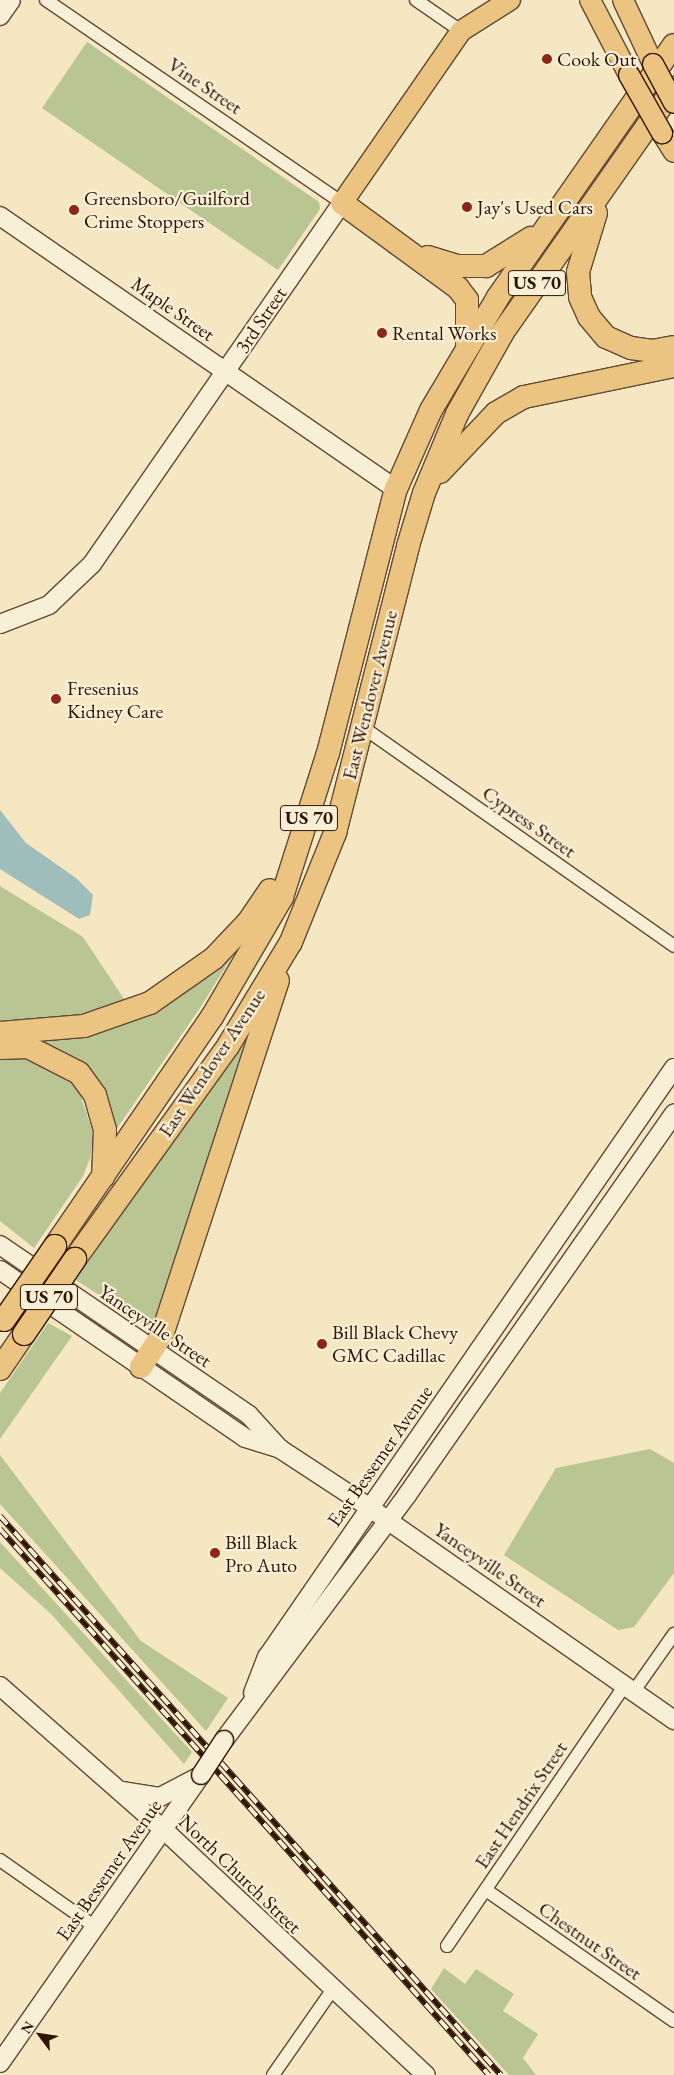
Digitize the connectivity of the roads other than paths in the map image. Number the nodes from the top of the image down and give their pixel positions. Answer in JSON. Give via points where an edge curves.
{"nodes":[{"id":1,"x":11,"y":0,"type":"edge"},
{"id":2,"x":46,"y":0,"type":"edge"},
{"id":3,"x":416,"y":0,"type":"edge"},
{"id":4,"x":510,"y":0,"type":"edge"},
{"id":5,"x":590,"y":0,"type":"edge"},
{"id":6,"x":623,"y":2,"type":"edge"},
{"id":7,"x":0,"y":16,"type":"edge"},
{"id":8,"x":460,"y":31,"type":"junction"},
{"id":9,"x":674,"y":45,"type":"edge"},
{"id":10,"x":674,"y":88,"type":"edge"},
{"id":11,"x":674,"y":103,"type":"edge"},
{"id":12,"x":674,"y":152,"type":"edge"},
{"id":13,"x":612,"y":177,"type":"junction"},
{"id":14,"x":342,"y":203,"type":"junction"},
{"id":15,"x":0,"y":216,"type":"edge"},
{"id":16,"x":550,"y":222,"type":"junction"},
{"id":17,"x":417,"y":254,"type":"junction"},
{"id":18,"x":466,"y":346,"type":"junction"},
{"id":19,"x":674,"y":347,"type":"edge"},
{"id":20,"x":674,"y":366,"type":"edge"},
{"id":21,"x":226,"y":372,"type":"junction"},
{"id":22,"x":396,"y":489,"type":"junction"},
{"id":23,"x":424,"y":492,"type":"junction"},
{"id":24,"x":408,"y":546,"type":"junction"},
{"id":25,"x":0,"y":624,"type":"edge"},
{"id":26,"x":364,"y":728,"type":"junction"},
{"id":27,"x":301,"y":843,"type":"junction"},
{"id":28,"x":291,"y":942,"type":"junction"},
{"id":29,"x":674,"y":946,"type":"edge"},
{"id":30,"x":0,"y":1033,"type":"edge"},
{"id":31,"x":0,"y":1048,"type":"edge"},
{"id":32,"x":674,"y":1068,"type":"edge"},
{"id":33,"x":674,"y":1113,"type":"edge"},
{"id":34,"x":103,"y":1179,"type":"junction"},
{"id":35,"x":0,"y":1245,"type":"edge"},
{"id":36,"x":0,"y":1270,"type":"edge"},
{"id":37,"x":2,"y":1323,"type":"edge"},
{"id":38,"x":146,"y":1358,"type":"junction"},
{"id":39,"x":0,"y":1369,"type":"edge"},
{"id":40,"x":370,"y":1508,"type":"junction"},
{"id":41,"x":387,"y":1520,"type":"junction"},
{"id":42,"x":674,"y":1634,"type":"edge"},
{"id":43,"x":630,"y":1688,"type":"junction"},
{"id":44,"x":1,"y":1689,"type":"edge"},
{"id":45,"x":251,"y":1700,"type":"junction"},
{"id":46,"x":674,"y":1720,"type":"edge"},
{"id":47,"x":201,"y":1775,"type":"junction"},
{"id":48,"x":120,"y":1791,"type":"junction"},
{"id":49,"x":163,"y":1829,"type":"junction"},
{"id":50,"x":0,"y":1860,"type":"edge"},
{"id":51,"x":486,"y":1890,"type":"junction"},
{"id":52,"x":94,"y":1926,"type":"junction"},
{"id":53,"x":448,"y":1946,"type":"dead end"},
{"id":54,"x":333,"y":1989,"type":"junction"},
{"id":55,"x":674,"y":2021,"type":"edge"},
{"id":56,"x":0,"y":2063,"type":"edge"},
{"id":57,"x":273,"y":2075,"type":"edge"},
{"id":58,"x":426,"y":2075,"type":"edge"}],
"edges":[{"from":1,"to":7,"type":"main road"},
{"from":2,"to":14,"type":"street","name":"Vine Street"},
{"from":3,"to":8,"type":"street"},
{"from":4,"to":8,"type":"main road","name":"3rd Street"},
{"from":5,"to":12,"type":"main road","bridge":true},
{"from":6,"to":11,"type":"main road","bridge":true},
{"from":8,"to":14,"type":"main road","name":"3rd Street"},
{"from":9,"to":16,"type":"highway","name":"East Wendover Avenue","number":"US 70"},
{"from":10,"to":13,"type":"highway","name":"East Wendover Avenue","number":"US 70"},
{"from":13,"to":19,"type":"highway","via":[[578,272],[580,297],[606,337],[652,351]]},
{"from":13,"to":23,"type":"highway","name":"East Wendover Avenue","number":"US 70","via":[[503,332],[457,414]]},
{"from":14,"to":17,"type":"highway"},
{"from":14,"to":21,"type":"main road","name":"3rd Street"},
{"from":15,"to":21,"type":"main road","name":"Maple Street"},
{"from":16,"to":17,"type":"highway","via":[[513,253],[486,266],[457,266]]},
{"from":16,"to":18,"type":"highway","name":"East Wendover Avenue","number":"US 70"},
{"from":17,"to":18,"type":"highway","via":[[467,300]]},
{"from":18,"to":22,"type":"highway","name":"East Wendover Avenue","number":"US 70"},
{"from":20,"to":23,"type":"highway","via":[[524,397],[489,419]]},
{"from":21,"to":22,"type":"main road","name":"Maple Street"},
{"from":21,"to":25,"type":"main road","name":"3rd Street","via":[[92,564],[49,605]]},
{"from":22,"to":24,"type":"highway","via":[[408,507]]},
{"from":22,"to":27,"type":"highway","name":"East Wendover Avenue","number":"US 70"},
{"from":23,"to":24,"type":"highway","name":"East Wendover Avenue","number":"US 70"},
{"from":24,"to":26,"type":"highway","name":"East Wendover Avenue","number":"US 70"},
{"from":26,"to":28,"type":"highway","name":"East Wendover Avenue","number":"US 70","via":[[335,833]]},
{"from":26,"to":29,"type":"street","name":"Cypress Street"},
{"from":27,"to":30,"type":"highway","via":[[249,921],[186,980],[118,1017],[45,1032]]},
{"from":27,"to":34,"type":"highway","name":"East Wendover Avenue","number":"US 70","via":[[282,897],[212,1018]]},
{"from":28,"to":38,"type":"highway","via":[[162,1335]]},
{"from":28,"to":39,"type":"highway","name":"East Wendover Avenue","number":"US 70","bridge":true,"via":[[228,1046]]},
{"from":31,"to":34,"type":"highway","via":[[28,1047],[80,1073],[96,1095],[105,1130]]},
{"from":32,"to":40,"type":"main road","name":"East Bessemer Avenue"},
{"from":33,"to":41,"type":"main road","name":"East Bessemer Avenue"},
{"from":34,"to":37,"type":"highway","name":"East Wendover Avenue","number":"US 70","bridge":true},
{"from":35,"to":38,"type":"main road","name":"Yanceyville Street"},
{"from":36,"to":38,"type":"main road","name":"Yanceyville Street"},
{"from":38,"to":40,"type":"main road","name":"Yanceyville Street","via":[[245,1438],[280,1449]]},
{"from":40,"to":41,"type":"main road","name":"Yanceyville Street"},
{"from":40,"to":45,"type":"main road","name":"East Bessemer Avenue","via":[[268,1657]]},
{"from":41,"to":43,"type":"main road","name":"Yanceyville Street"},
{"from":41,"to":45,"type":"main road","name":"East Bessemer Avenue","via":[[283,1668]]},
{"from":42,"to":43,"type":"street","name":"East Hendrix Street"},
{"from":43,"to":46,"type":"main road","name":"Yanceyville Street"},
{"from":43,"to":51,"type":"street","name":"East Hendrix Street"},
{"from":44,"to":48,"type":"main road","name":"North Church Street"},
{"from":45,"to":47,"type":"main road","name":"East Bessemer Avenue","bridge":true},
{"from":47,"to":48,"type":"main road","via":[[160,1797]]},
{"from":47,"to":49,"type":"main road","name":"East Bessemer Avenue"},
{"from":48,"to":49,"type":"main road","name":"North Church Street"},
{"from":49,"to":52,"type":"main road","name":"East Bessemer Avenue"},
{"from":49,"to":54,"type":"main road","name":"North Church Street"},
{"from":50,"to":52,"type":"street"},
{"from":51,"to":53,"type":"street","name":"East Hendrix Street"},
{"from":51,"to":55,"type":"street","name":"Chestnut Street"},
{"from":52,"to":56,"type":"main road","name":"East Bessemer Avenue"},
{"from":54,"to":57,"type":"street"},
{"from":54,"to":58,"type":"main road","name":"North Church Street"}]}
